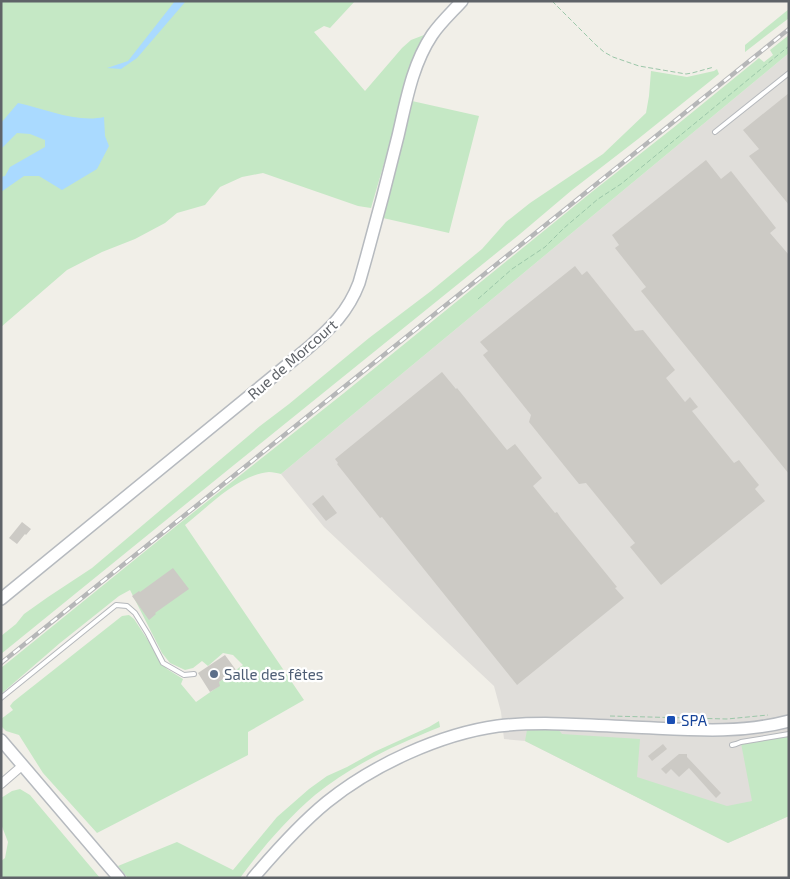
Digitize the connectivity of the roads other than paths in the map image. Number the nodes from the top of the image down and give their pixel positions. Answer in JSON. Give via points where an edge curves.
{"nodes":[{"id":1,"x":462,"y":1,"type":"edge"},
{"id":2,"x":789,"y":73,"type":"edge"},
{"id":3,"x":715,"y":132,"type":"dead end"},
{"id":4,"x":1,"y":599,"type":"edge"},
{"id":5,"x":194,"y":674,"type":"dead end"},
{"id":6,"x":1,"y":698,"type":"edge"},
{"id":7,"x":789,"y":721,"type":"edge"},
{"id":8,"x":789,"y":734,"type":"edge"},
{"id":9,"x":1,"y":740,"type":"edge"},
{"id":10,"x":732,"y":744,"type":"dead end"},
{"id":11,"x":23,"y":765,"type":"junction"},
{"id":12,"x":1,"y":784,"type":"edge"},
{"id":13,"x":281,"y":846,"type":"junction"},
{"id":14,"x":119,"y":878,"type":"edge"},
{"id":15,"x":253,"y":878,"type":"edge"},
{"id":16,"x":261,"y":878,"type":"edge"}],
"edges":[{"from":1,"to":4,"type":"street","name":"Rue de Morcourt","via":[[431,36],[413,77],[359,283],[346,310],[301,354]]},
{"from":2,"to":3,"type":"lane"},
{"from":5,"to":6,"type":"lane","via":[[184,675],[163,663],[135,614],[127,606],[116,605]]},
{"from":7,"to":13,"type":"street","via":[[715,731],[540,724],[472,731],[429,744],[362,778],[327,802]]},
{"from":8,"to":10,"type":"lane"},
{"from":9,"to":11,"type":"street"},
{"from":11,"to":12,"type":"street"},
{"from":11,"to":14,"type":"street"},
{"from":13,"to":15,"type":"street"},
{"from":13,"to":16,"type":"street"}]}
